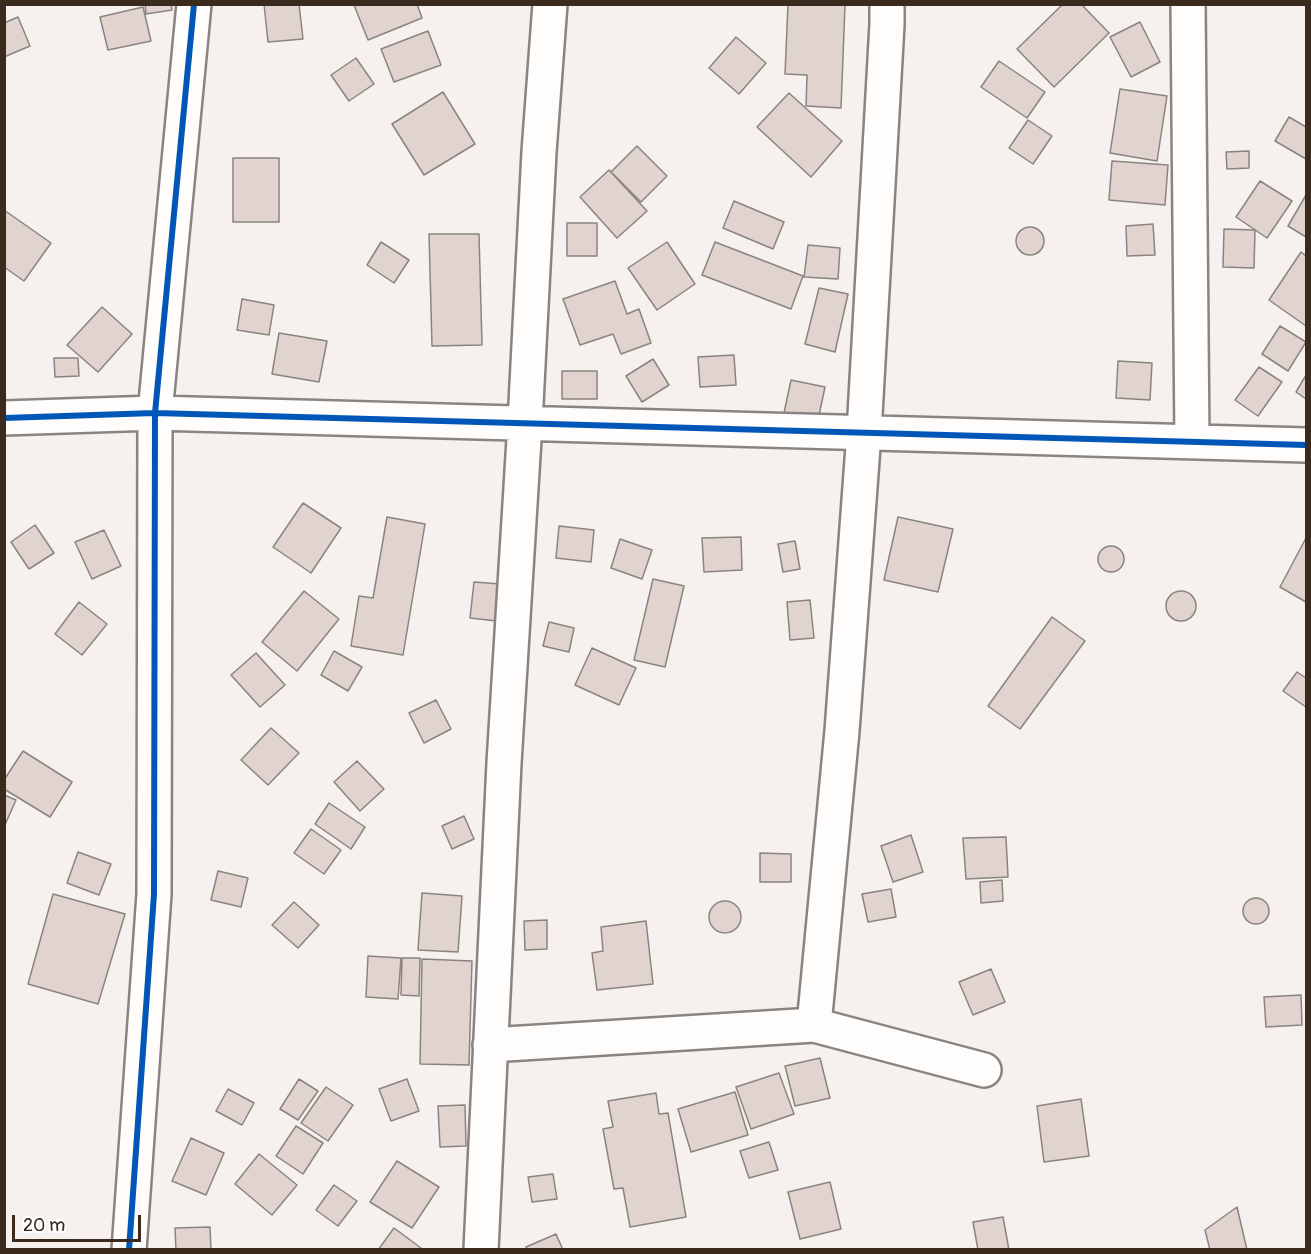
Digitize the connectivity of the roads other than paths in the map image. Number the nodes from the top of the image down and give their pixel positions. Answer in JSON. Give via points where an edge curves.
{"nodes":[{"id":1,"x":194,"y":4,"type":"edge"},
{"id":2,"x":550,"y":4,"type":"edge"},
{"id":3,"x":886,"y":4,"type":"edge"},
{"id":4,"x":1188,"y":4,"type":"edge"},
{"id":5,"x":155,"y":413,"type":"junction"},
{"id":6,"x":4,"y":418,"type":"edge"},
{"id":7,"x":525,"y":423,"type":"junction"},
{"id":8,"x":864,"y":433,"type":"junction"},
{"id":9,"x":1192,"y":441,"type":"junction"},
{"id":10,"x":1306,"y":445,"type":"edge"},
{"id":11,"x":814,"y":1025,"type":"junction"},
{"id":12,"x":490,"y":1045,"type":"junction"},
{"id":13,"x":984,"y":1070,"type":"dead end"},
{"id":14,"x":129,"y":1250,"type":"edge"},
{"id":15,"x":481,"y":1250,"type":"edge"}],
"edges":[{"from":1,"to":5,"type":"street"},
{"from":2,"to":7,"type":"street"},
{"from":3,"to":8,"type":"street"},
{"from":4,"to":9,"type":"street"},
{"from":5,"to":6,"type":"street"},
{"from":5,"to":7,"type":"street"},
{"from":5,"to":14,"type":"street","via":[[154,894]]},
{"from":7,"to":8,"type":"street"},
{"from":7,"to":12,"type":"street"},
{"from":8,"to":9,"type":"street"},
{"from":8,"to":11,"type":"street","via":[[842,731]]},
{"from":9,"to":10,"type":"street"},
{"from":11,"to":12,"type":"street"},
{"from":11,"to":13,"type":"street"},
{"from":12,"to":15,"type":"street"}]}
